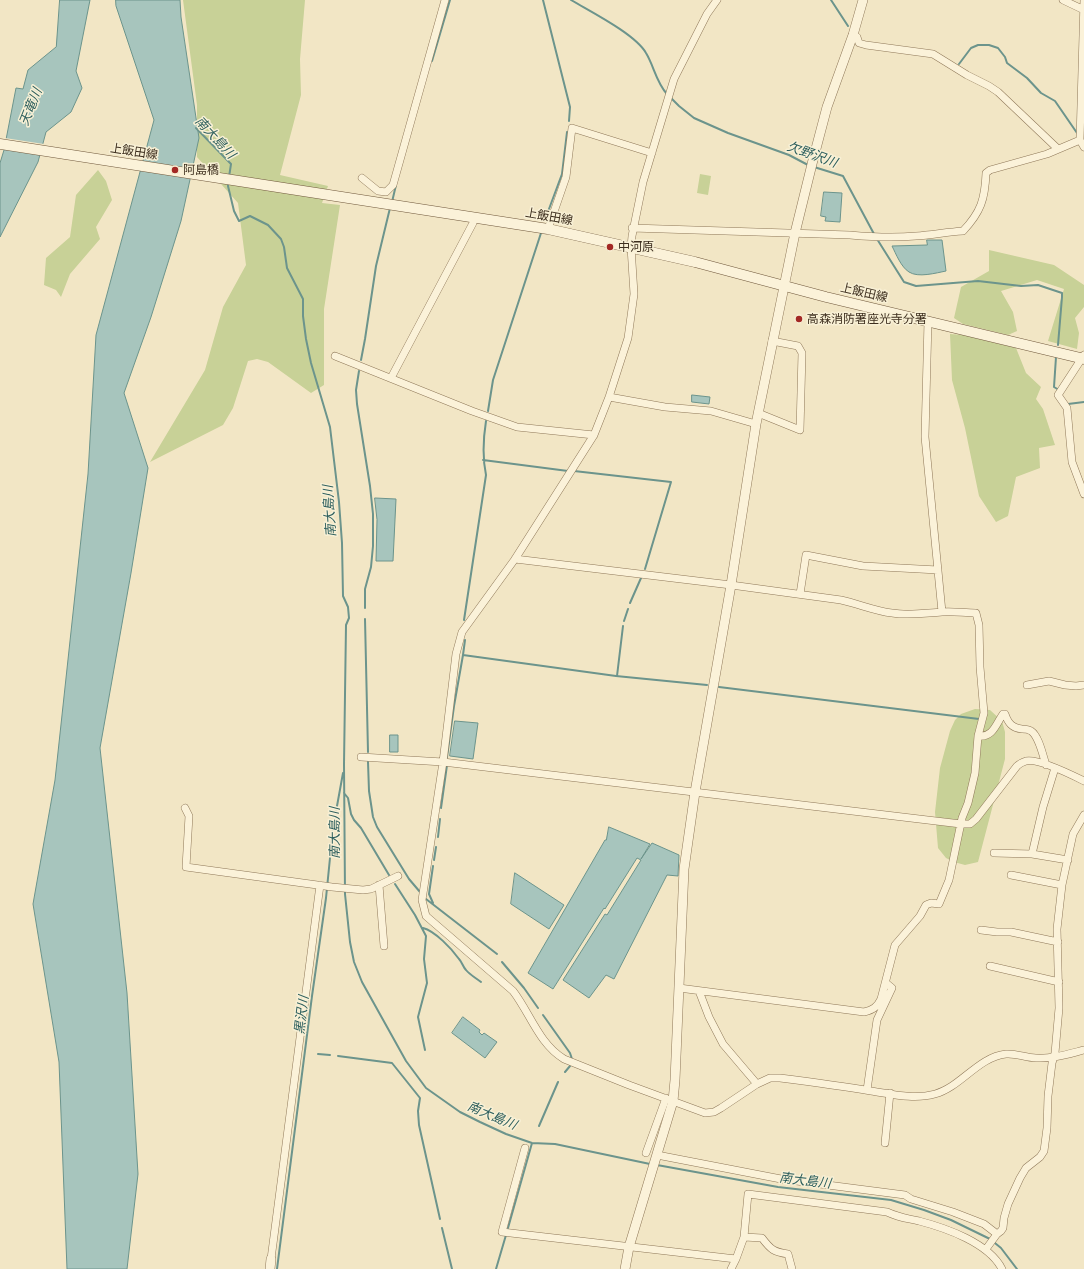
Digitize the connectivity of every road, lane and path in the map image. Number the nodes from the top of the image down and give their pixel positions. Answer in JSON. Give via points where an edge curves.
{"nodes":[{"id":1,"x":445,"y":0,"type":"edge"},
{"id":2,"x":717,"y":0,"type":"edge"},
{"id":3,"x":863,"y":0,"type":"edge"},
{"id":4,"x":1063,"y":0,"type":"edge"},
{"id":5,"x":1084,"y":0,"type":"edge"},
{"id":6,"x":1084,"y":10,"type":"edge"},
{"id":7,"x":853,"y":35,"type":"junction"},
{"id":8,"x":1082,"y":143,"type":"edge"},
{"id":9,"x":0,"y":144,"type":"edge"},
{"id":10,"x":1058,"y":149,"type":"junction"},
{"id":11,"x":652,"y":154,"type":"junction"},
{"id":12,"x":362,"y":178,"type":"dead end"},
{"id":13,"x":473,"y":223,"type":"dead end"},
{"id":14,"x":632,"y":228,"type":"junction"},
{"id":15,"x":548,"y":229,"type":"junction"},
{"id":16,"x":795,"y":233,"type":"junction"},
{"id":17,"x":631,"y":247,"type":"junction"},
{"id":18,"x":785,"y":287,"type":"junction"},
{"id":19,"x":928,"y":321,"type":"junction"},
{"id":20,"x":772,"y":340,"type":"junction"},
{"id":21,"x":336,"y":356,"type":"dead end"},
{"id":22,"x":1083,"y":357,"type":"edge"},
{"id":23,"x":391,"y":378,"type":"junction"},
{"id":24,"x":609,"y":397,"type":"junction"},
{"id":25,"x":758,"y":413,"type":"junction"},
{"id":26,"x":756,"y":424,"type":"junction"},
{"id":27,"x":594,"y":435,"type":"junction"},
{"id":28,"x":1084,"y":494,"type":"edge"},
{"id":29,"x":515,"y":559,"type":"junction"},
{"id":30,"x":938,"y":570,"type":"junction"},
{"id":31,"x":730,"y":585,"type":"junction"},
{"id":32,"x":800,"y":594,"type":"junction"},
{"id":33,"x":942,"y":612,"type":"junction"},
{"id":34,"x":1027,"y":685,"type":"dead end"},
{"id":35,"x":1084,"y":685,"type":"edge"},
{"id":36,"x":978,"y":736,"type":"junction"},
{"id":37,"x":361,"y":757,"type":"dead end"},
{"id":38,"x":443,"y":762,"type":"junction"},
{"id":39,"x":1046,"y":765,"type":"junction"},
{"id":40,"x":1055,"y":768,"type":"junction"},
{"id":41,"x":1084,"y":781,"type":"edge"},
{"id":42,"x":695,"y":792,"type":"junction"},
{"id":43,"x":185,"y":808,"type":"dead end"},
{"id":44,"x":1084,"y":815,"type":"edge"},
{"id":45,"x":961,"y":824,"type":"junction"},
{"id":46,"x":994,"y":853,"type":"dead end"},
{"id":47,"x":1032,"y":854,"type":"junction"},
{"id":48,"x":1068,"y":860,"type":"junction"},
{"id":49,"x":1011,"y":875,"type":"dead end"},
{"id":50,"x":398,"y":876,"type":"dead end"},
{"id":51,"x":322,"y":885,"type":"junction"},
{"id":52,"x":1062,"y":885,"type":"junction"},
{"id":53,"x":379,"y":886,"type":"junction"},
{"id":54,"x":981,"y":930,"type":"dead end"},
{"id":55,"x":1058,"y":942,"type":"junction"},
{"id":56,"x":384,"y":946,"type":"dead end"},
{"id":57,"x":990,"y":966,"type":"dead end"},
{"id":58,"x":1059,"y":982,"type":"junction"},
{"id":59,"x":886,"y":983,"type":"junction"},
{"id":60,"x":679,"y":988,"type":"junction"},
{"id":61,"x":699,"y":991,"type":"junction"},
{"id":62,"x":1084,"y":1050,"type":"edge"},
{"id":63,"x":1054,"y":1057,"type":"junction"},
{"id":64,"x":757,"y":1084,"type":"junction"},
{"id":65,"x":867,"y":1090,"type":"junction"},
{"id":66,"x":890,"y":1093,"type":"junction"},
{"id":67,"x":670,"y":1100,"type":"junction"},
{"id":68,"x":885,"y":1143,"type":"dead end"},
{"id":69,"x":525,"y":1148,"type":"dead end"},
{"id":70,"x":646,"y":1153,"type":"dead end"},
{"id":71,"x":657,"y":1156,"type":"junction"},
{"id":72,"x":995,"y":1236,"type":"junction"},
{"id":73,"x":744,"y":1237,"type":"junction"},
{"id":74,"x":629,"y":1247,"type":"junction"},
{"id":75,"x":987,"y":1248,"type":"junction"},
{"id":76,"x":271,"y":1258,"type":"joint"},
{"id":77,"x":736,"y":1259,"type":"junction"},
{"id":78,"x":270,"y":1269,"type":"edge"},
{"id":79,"x":625,"y":1269,"type":"edge"},
{"id":80,"x":731,"y":1269,"type":"edge"},
{"id":81,"x":792,"y":1269,"type":"edge"},
{"id":82,"x":1002,"y":1269,"type":"edge"}],
"edges":[{"from":1,"to":12,"type":"street","via":[[393,185],[386,192],[378,191]]},
{"from":2,"to":11,"type":"street","via":[[674,78]]},
{"from":3,"to":7,"type":"street"},
{"from":4,"to":6,"type":"street"},
{"from":5,"to":6,"type":"street"},
{"from":6,"to":8,"type":"street"},
{"from":7,"to":10,"type":"street","via":[[858,37],[859,43],[866,45],[933,54],[998,92]]},
{"from":7,"to":16,"type":"street","via":[[827,107]]},
{"from":8,"to":10,"type":"street"},
{"from":9,"to":15,"type":"main road","name":"上飯田線"},
{"from":10,"to":16,"type":"street","via":[[986,173],[983,202],[963,231],[874,237]]},
{"from":11,"to":14,"type":"street"},
{"from":11,"to":15,"type":"street","via":[[572,128],[566,177]]},
{"from":13,"to":23,"type":"street"},
{"from":14,"to":16,"type":"street"},
{"from":14,"to":17,"type":"street"},
{"from":15,"to":17,"type":"main road","name":"上飯田線"},
{"from":16,"to":18,"type":"street"},
{"from":17,"to":18,"type":"main road","name":"上飯田線"},
{"from":17,"to":24,"type":"street","via":[[634,294],[628,338]]},
{"from":18,"to":19,"type":"main road","name":"上飯田線"},
{"from":18,"to":20,"type":"street"},
{"from":19,"to":22,"type":"main road","name":"上飯田線"},
{"from":19,"to":30,"type":"street","via":[[925,437]]},
{"from":20,"to":25,"type":"street"},
{"from":20,"to":25,"type":"street","via":[[798,346],[802,353],[800,430]]},
{"from":21,"to":23,"type":"street"},
{"from":22,"to":28,"type":"street","via":[[1060,392],[1066,408],[1072,462]]},
{"from":23,"to":27,"type":"street","via":[[517,427]]},
{"from":24,"to":26,"type":"street","via":[[665,407],[711,411]]},
{"from":24,"to":27,"type":"street"},
{"from":25,"to":26,"type":"street"},
{"from":26,"to":31,"type":"street"},
{"from":27,"to":29,"type":"street"},
{"from":29,"to":31,"type":"street"},
{"from":29,"to":38,"type":"street","via":[[462,632],[456,654]]},
{"from":30,"to":32,"type":"street","via":[[863,566],[806,555]]},
{"from":30,"to":33,"type":"street"},
{"from":31,"to":32,"type":"street"},
{"from":31,"to":42,"type":"street"},
{"from":32,"to":33,"type":"street","via":[[855,603],[893,614]]},
{"from":33,"to":36,"type":"street","via":[[976,613],[979,625],[984,714]]},
{"from":34,"to":35,"type":"street","via":[[1050,681],[1065,685]]},
{"from":36,"to":39,"type":"street","via":[[986,736],[994,730],[1005,714],[1009,724],[1028,729],[1035,734]]},
{"from":36,"to":45,"type":"street","via":[[975,773]]},
{"from":37,"to":38,"type":"street"},
{"from":38,"to":42,"type":"street"},
{"from":38,"to":67,"type":"street","via":[[422,900],[426,916],[513,991],[547,1045],[556,1054]]},
{"from":39,"to":40,"type":"street"},
{"from":39,"to":45,"type":"street","via":[[1026,761],[1017,766],[976,819],[970,824]]},
{"from":40,"to":41,"type":"street"},
{"from":40,"to":47,"type":"street"},
{"from":42,"to":45,"type":"street"},
{"from":42,"to":60,"type":"street","via":[[684,869]]},
{"from":43,"to":51,"type":"street","via":[[188,816],[186,867]]},
{"from":44,"to":48,"type":"street","via":[[1073,834]]},
{"from":45,"to":59,"type":"street","via":[[949,880],[942,899],[939,904],[926,905],[920,916],[898,940]]},
{"from":46,"to":47,"type":"street"},
{"from":47,"to":48,"type":"street"},
{"from":48,"to":52,"type":"street"},
{"from":49,"to":52,"type":"street"},
{"from":50,"to":53,"type":"street"},
{"from":51,"to":53,"type":"street","via":[[363,890]]},
{"from":51,"to":76,"type":"street"},
{"from":52,"to":55,"type":"street"},
{"from":53,"to":56,"type":"street"},
{"from":54,"to":55,"type":"street","via":[[1011,932]]},
{"from":55,"to":58,"type":"street"},
{"from":57,"to":58,"type":"street"},
{"from":58,"to":63,"type":"street"},
{"from":59,"to":61,"type":"street","via":[[878,1004],[872,1010],[864,1012]]},
{"from":59,"to":65,"type":"street","via":[[892,988],[877,1020]]},
{"from":60,"to":61,"type":"street"},
{"from":60,"to":67,"type":"street","via":[[675,1080]]},
{"from":61,"to":64,"type":"street","via":[[723,1044]]},
{"from":62,"to":63,"type":"street"},
{"from":63,"to":66,"type":"street","via":[[1035,1058],[1006,1054],[982,1064],[936,1094],[917,1097]]},
{"from":63,"to":72,"type":"street","via":[[1044,1151],[1026,1168],[1020,1178],[1008,1204],[1003,1228]]},
{"from":64,"to":65,"type":"street","via":[[770,1078],[780,1078]]},
{"from":64,"to":67,"type":"street","via":[[714,1112],[705,1113]]},
{"from":65,"to":66,"type":"street"},
{"from":66,"to":68,"type":"street"},
{"from":67,"to":70,"type":"street"},
{"from":67,"to":71,"type":"street"},
{"from":69,"to":74,"type":"street","via":[[502,1232]]},
{"from":71,"to":72,"type":"street","via":[[781,1179],[905,1196],[984,1224]]},
{"from":71,"to":74,"type":"street"},
{"from":72,"to":75,"type":"street"},
{"from":73,"to":75,"type":"street","via":[[748,1194],[887,1212],[963,1236]]},
{"from":73,"to":77,"type":"street"},
{"from":73,"to":81,"type":"street","via":[[762,1238],[770,1249],[788,1254]]},
{"from":74,"to":77,"type":"street"},
{"from":74,"to":79,"type":"street"},
{"from":75,"to":82,"type":"street"},
{"from":76,"to":78,"type":"street"},
{"from":77,"to":80,"type":"street"}]}
